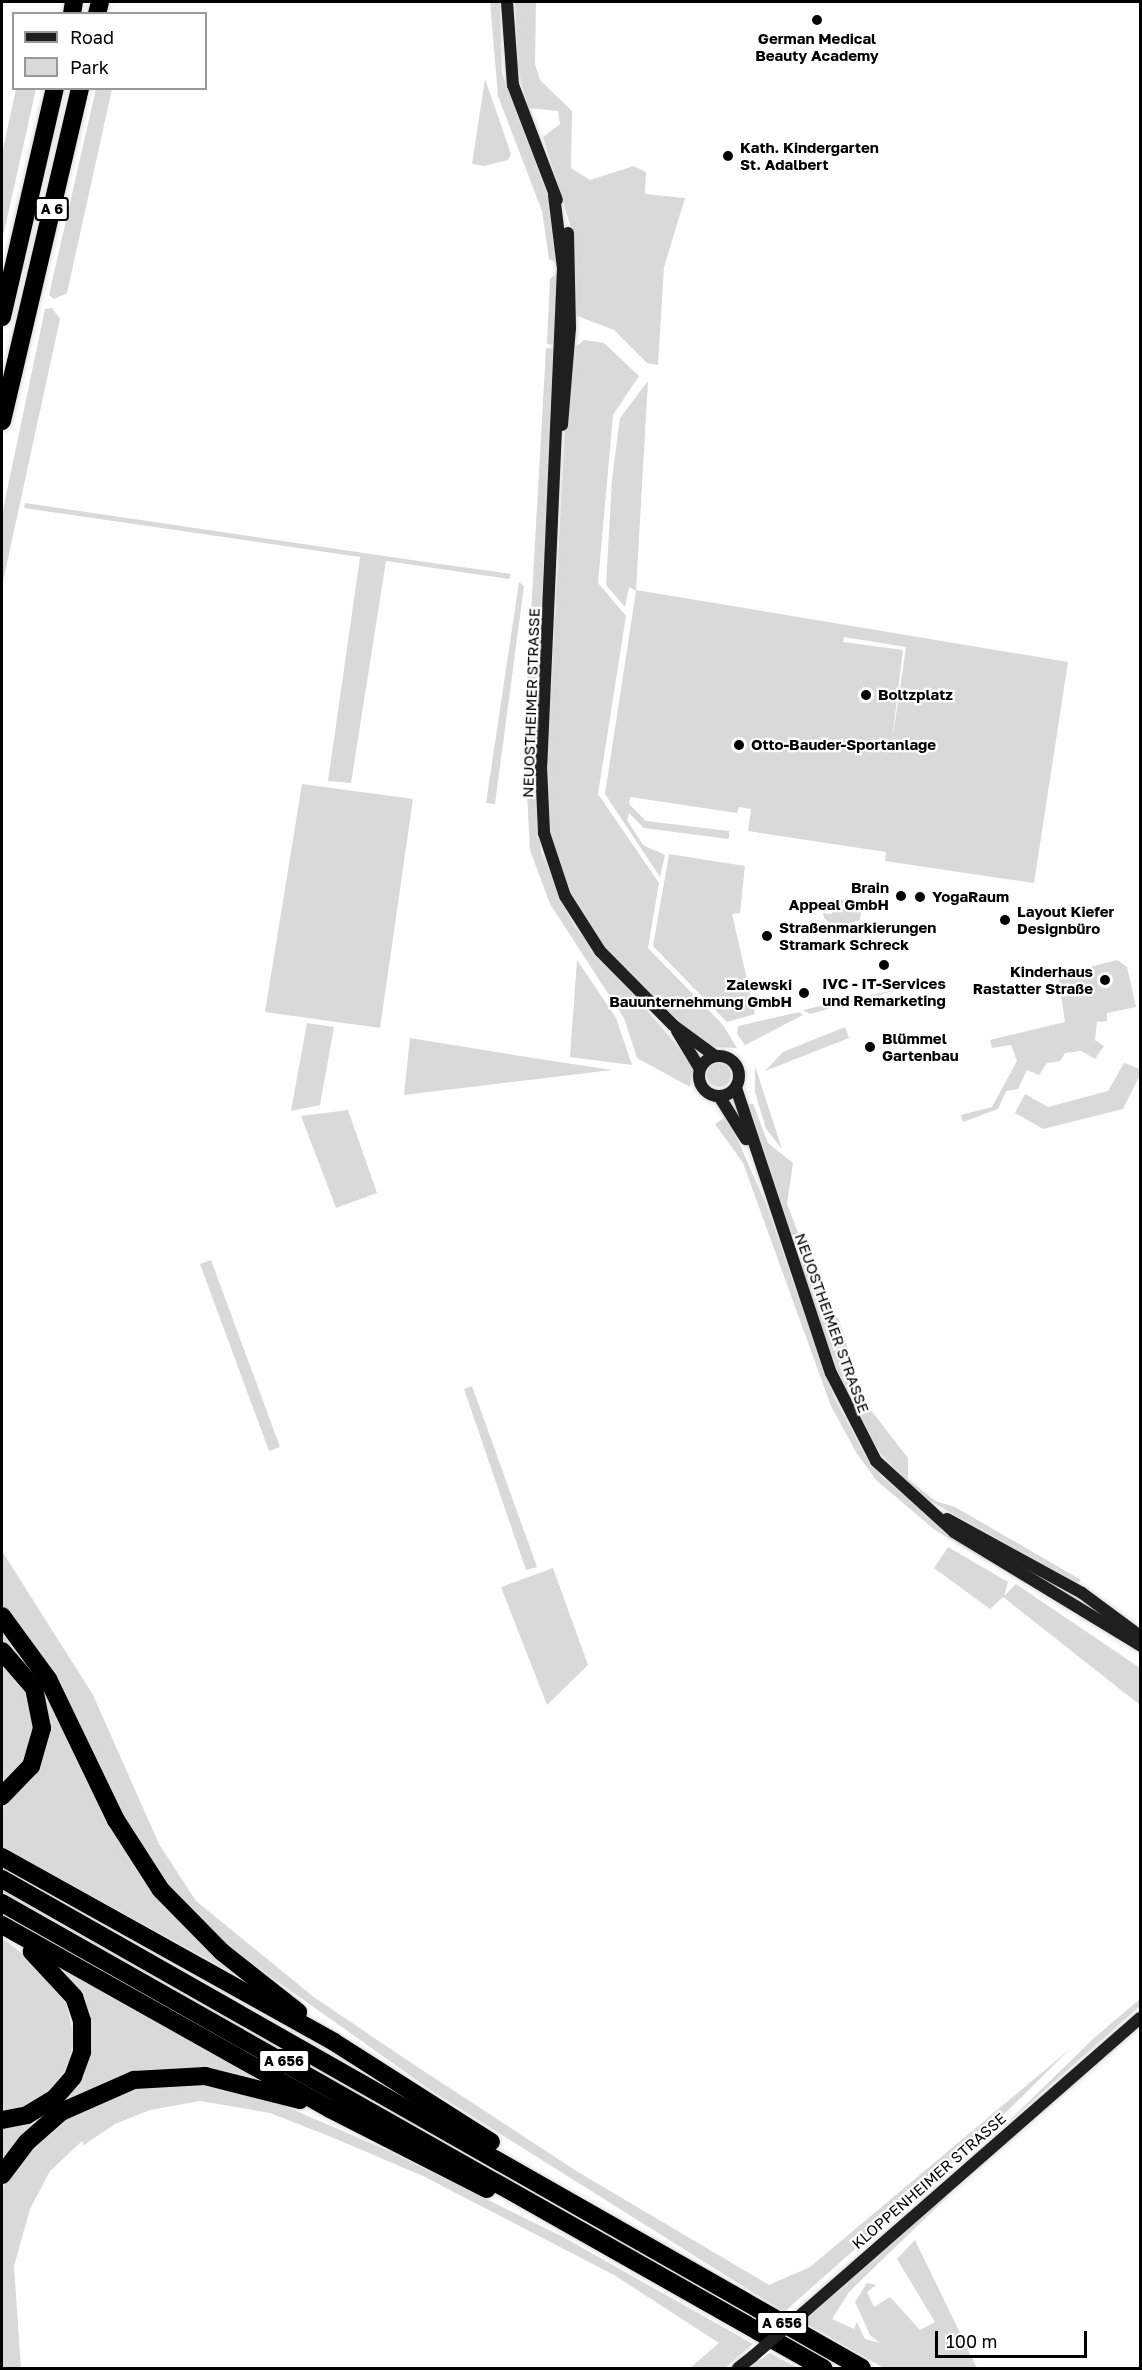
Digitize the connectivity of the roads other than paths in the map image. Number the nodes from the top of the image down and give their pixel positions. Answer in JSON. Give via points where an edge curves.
{"nodes":[{"id":1,"x":507,"y":2,"type":"edge"},
{"id":2,"x":55,"y":90,"type":"edge"},
{"id":3,"x":80,"y":90,"type":"edge"},
{"id":4,"x":2,"y":317,"type":"edge"},
{"id":5,"x":2,"y":421,"type":"edge"},
{"id":6,"x":673,"y":1025,"type":"junction"},
{"id":7,"x":715,"y":1056,"type":"junction"},
{"id":8,"x":700,"y":1069,"type":"junction"},
{"id":9,"x":736,"y":1088,"type":"junction"},
{"id":10,"x":719,"y":1096,"type":"junction"},
{"id":11,"x":756,"y":1156,"type":"junction"},
{"id":12,"x":930,"y":1511,"type":"junction"},
{"id":13,"x":2,"y":1616,"type":"edge"},
{"id":14,"x":1140,"y":1636,"type":"edge"},
{"id":15,"x":1140,"y":1645,"type":"edge"},
{"id":16,"x":2,"y":1651,"type":"edge"},
{"id":17,"x":2,"y":1796,"type":"edge"},
{"id":18,"x":2,"y":1857,"type":"edge"},
{"id":19,"x":2,"y":1880,"type":"edge"},
{"id":20,"x":2,"y":1903,"type":"edge"},
{"id":21,"x":2,"y":1925,"type":"edge"},
{"id":22,"x":1140,"y":2018,"type":"edge"},
{"id":23,"x":334,"y":2042,"type":"junction"},
{"id":24,"x":330,"y":2109,"type":"junction"},
{"id":25,"x":2,"y":2120,"type":"edge"},
{"id":26,"x":2,"y":2175,"type":"edge"},
{"id":27,"x":540,"y":2184,"type":"junction"},
{"id":28,"x":565,"y":2221,"type":"junction"},
{"id":29,"x":738,"y":2368,"type":"edge"},
{"id":30,"x":823,"y":2368,"type":"edge"},
{"id":31,"x":862,"y":2368,"type":"edge"}],
"edges":[{"from":1,"to":6,"type":"main road","name":"NEUOSTHEIMER STRASSE","via":[[513,85],[569,238],[573,268],[566,404],[557,447],[541,766],[544,833],[556,876],[577,918],[600,951]]},
{"from":2,"to":4,"type":"highway","number":"A 6"},
{"from":3,"to":5,"type":"highway","number":"A 6"},
{"from":6,"to":7,"type":"main road","name":"NEUOSTHEIMER STRASSE"},
{"from":6,"to":8,"type":"main road","name":"NEUOSTHEIMER STRASSE"},
{"from":7,"to":8,"type":"main road"},
{"from":7,"to":9,"type":"main road","name":"NEUOSTHEIMER STRASSE","via":[[738,1066]]},
{"from":8,"to":10,"type":"main road","name":"NEUOSTHEIMER STRASSE","via":[[703,1088]]},
{"from":9,"to":10,"type":"main road"},
{"from":9,"to":11,"type":"main road","name":"NEUOSTHEIMER STRASSE"},
{"from":10,"to":11,"type":"main road","name":"NEUOSTHEIMER STRASSE"},
{"from":11,"to":12,"type":"main road","name":"NEUOSTHEIMER STRASSE","via":[[852,1422],[876,1461]]},
{"from":12,"to":14,"type":"main road","name":"NEUOSTHEIMER STRASSE","via":[[1063,1582]]},
{"from":12,"to":15,"type":"main road","name":"NEUOSTHEIMER STRASSE"},
{"from":13,"to":23,"type":"highway","via":[[48,1679],[116,1820],[161,1890],[222,1952]]},
{"from":16,"to":17,"type":"highway","via":[[34,1688],[42,1728],[31,1766]]},
{"from":18,"to":23,"type":"highway"},
{"from":19,"to":27,"type":"highway","number":"A 656"},
{"from":20,"to":28,"type":"highway","number":"A 656"},
{"from":21,"to":24,"type":"highway"},
{"from":21,"to":25,"type":"highway","via":[[58,1974],[77,2004],[83,2030],[78,2064],[59,2095],[27,2115]]},
{"from":22,"to":29,"type":"main road","name":"KLOPPENHEIMER STRASSE","bridge":true},
{"from":23,"to":27,"type":"highway","via":[[497,2146]]},
{"from":24,"to":26,"type":"highway","via":[[205,2076],[134,2080],[61,2112],[27,2142]]},
{"from":24,"to":28,"type":"highway","via":[[518,2205]]},
{"from":27,"to":31,"type":"highway","number":"A 656"},
{"from":28,"to":30,"type":"highway","number":"A 656"}]}
